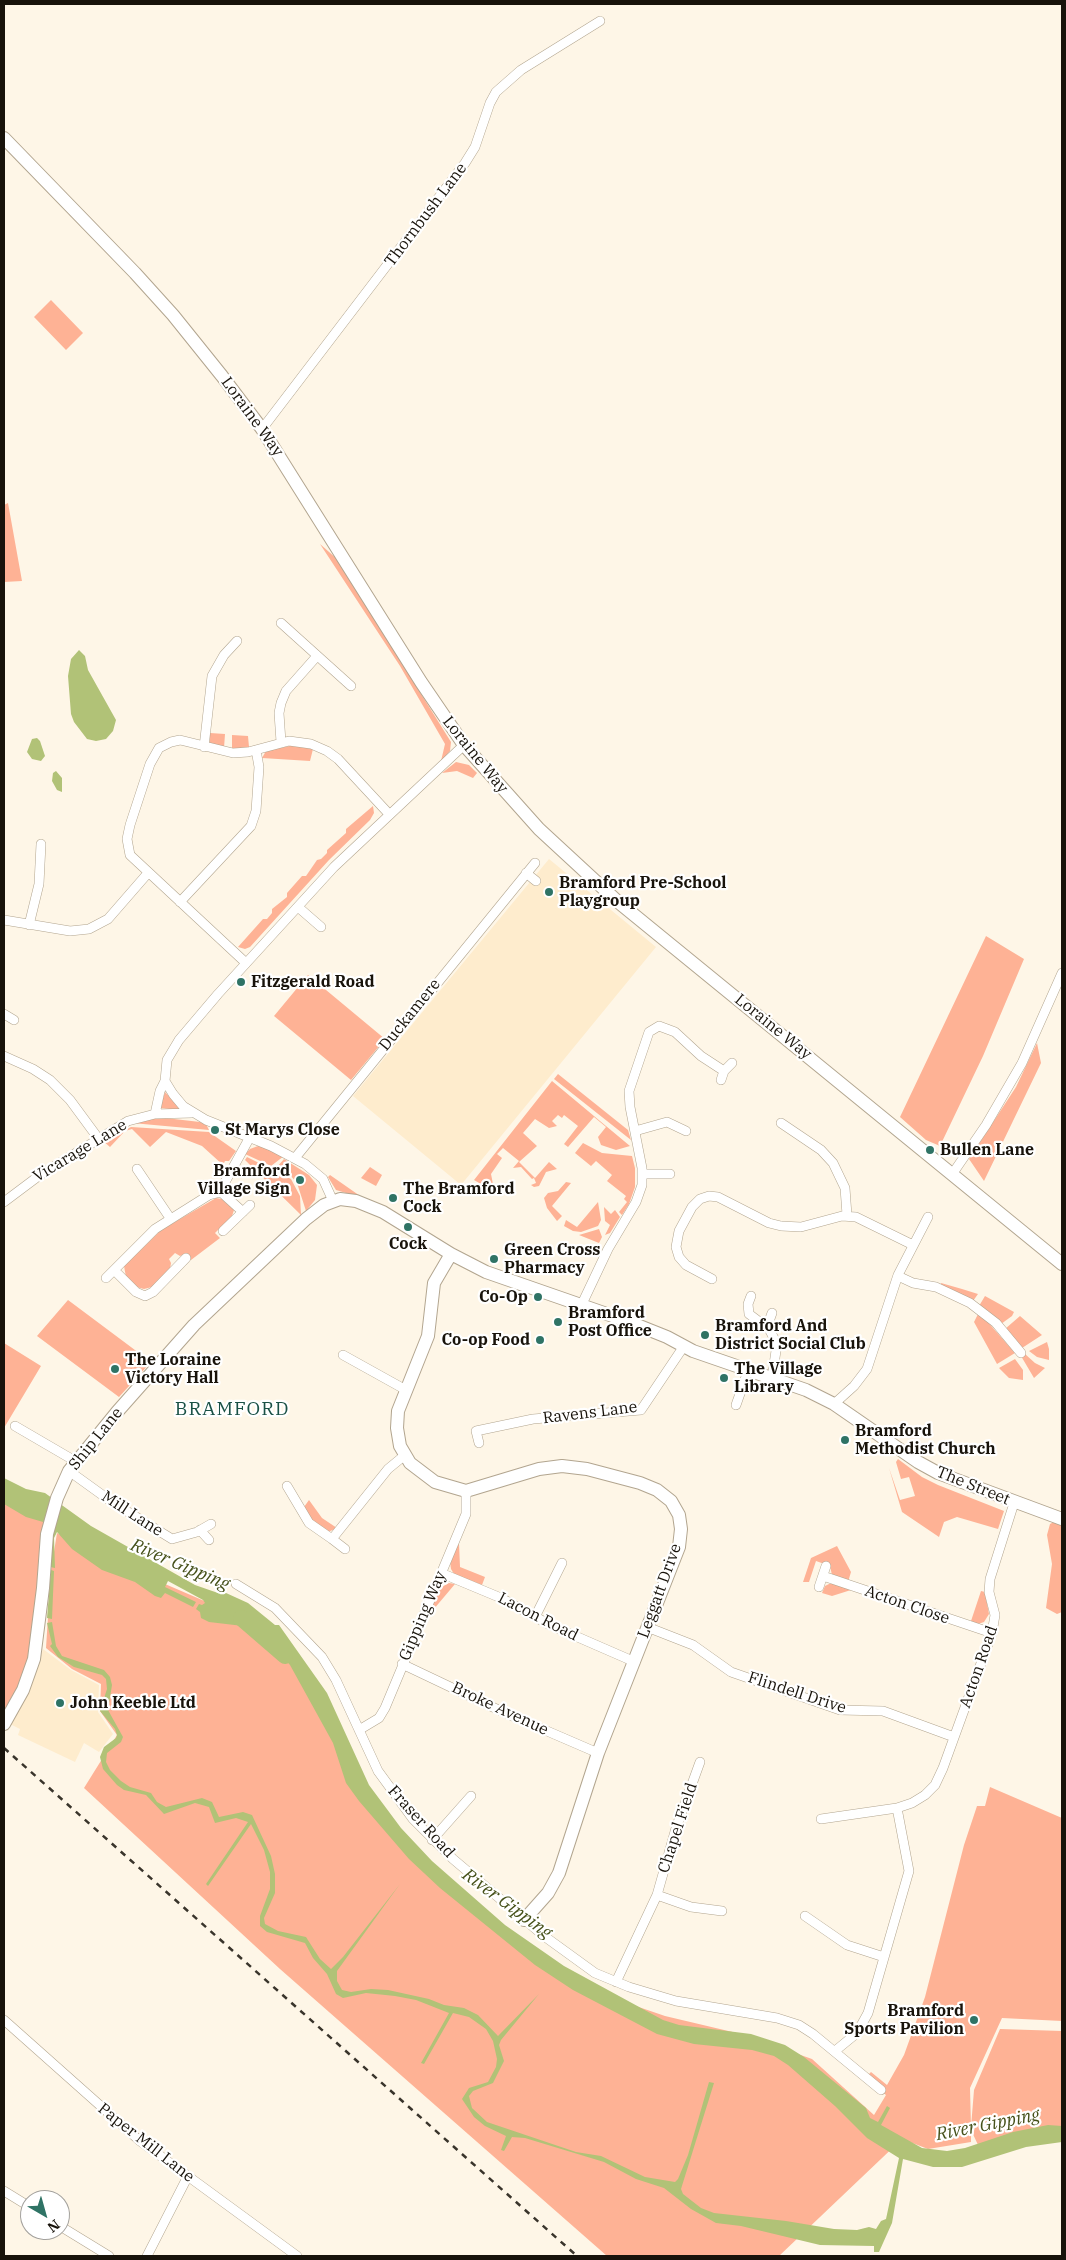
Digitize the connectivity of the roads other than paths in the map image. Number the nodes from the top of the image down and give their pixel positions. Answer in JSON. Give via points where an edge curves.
{"nodes":[{"id":1,"x":600,"y":22,"type":"dead end"},
{"id":2,"x":4,"y":138,"type":"edge"},
{"id":3,"x":262,"y":429,"type":"junction"},
{"id":4,"x":281,"y":623,"type":"dead end"},
{"id":5,"x":237,"y":641,"type":"dead end"},
{"id":6,"x":317,"y":656,"type":"junction"},
{"id":7,"x":351,"y":686,"type":"dead end"},
{"id":8,"x":281,"y":742,"type":"junction"},
{"id":9,"x":464,"y":746,"type":"junction"},
{"id":10,"x":204,"y":747,"type":"junction"},
{"id":11,"x":256,"y":750,"type":"junction"},
{"id":12,"x":389,"y":814,"type":"junction"},
{"id":13,"x":41,"y":844,"type":"dead end"},
{"id":14,"x":535,"y":863,"type":"dead end"},
{"id":15,"x":148,"y":873,"type":"junction"},
{"id":16,"x":526,"y":873,"type":"junction"},
{"id":17,"x":536,"y":881,"type":"dead end"},
{"id":18,"x":180,"y":902,"type":"junction"},
{"id":19,"x":298,"y":907,"type":"junction"},
{"id":20,"x":4,"y":920,"type":"edge"},
{"id":21,"x":29,"y":925,"type":"junction"},
{"id":22,"x":322,"y":927,"type":"dead end"},
{"id":23,"x":246,"y":963,"type":"junction"},
{"id":24,"x":1062,"y":973,"type":"edge"},
{"id":25,"x":4,"y":1014,"type":"edge"},
{"id":26,"x":14,"y":1020,"type":"dead end"},
{"id":27,"x":4,"y":1056,"type":"edge"},
{"id":28,"x":732,"y":1063,"type":"dead end"},
{"id":29,"x":724,"y":1071,"type":"junction"},
{"id":30,"x":721,"y":1080,"type":"dead end"},
{"id":31,"x":165,"y":1081,"type":"junction"},
{"id":32,"x":192,"y":1113,"type":"junction"},
{"id":33,"x":155,"y":1114,"type":"junction"},
{"id":34,"x":781,"y":1123,"type":"dead end"},
{"id":35,"x":635,"y":1131,"type":"junction"},
{"id":36,"x":686,"y":1132,"type":"dead end"},
{"id":37,"x":250,"y":1137,"type":"junction"},
{"id":38,"x":98,"y":1138,"type":"junction"},
{"id":39,"x":295,"y":1158,"type":"junction"},
{"id":40,"x":137,"y":1169,"type":"dead end"},
{"id":41,"x":953,"y":1173,"type":"junction"},
{"id":42,"x":643,"y":1174,"type":"junction"},
{"id":43,"x":670,"y":1174,"type":"dead end"},
{"id":44,"x":220,"y":1191,"type":"junction"},
{"id":45,"x":332,"y":1201,"type":"junction"},
{"id":46,"x":4,"y":1202,"type":"edge"},
{"id":47,"x":847,"y":1216,"type":"junction"},
{"id":48,"x":928,"y":1217,"type":"dead end"},
{"id":49,"x":170,"y":1218,"type":"junction"},
{"id":50,"x":224,"y":1231,"type":"dead end"},
{"id":51,"x":913,"y":1245,"type":"junction"},
{"id":52,"x":450,"y":1254,"type":"junction"},
{"id":53,"x":186,"y":1258,"type":"dead end"},
{"id":54,"x":1062,"y":1264,"type":"edge"},
{"id":55,"x":114,"y":1270,"type":"junction"},
{"id":56,"x":898,"y":1276,"type":"junction"},
{"id":57,"x":106,"y":1278,"type":"dead end"},
{"id":58,"x":712,"y":1279,"type":"dead end"},
{"id":59,"x":751,"y":1296,"type":"dead end"},
{"id":60,"x":581,"y":1306,"type":"junction"},
{"id":61,"x":772,"y":1313,"type":"dead end"},
{"id":62,"x":767,"y":1327,"type":"junction"},
{"id":63,"x":684,"y":1346,"type":"junction"},
{"id":64,"x":1021,"y":1353,"type":"dead end"},
{"id":65,"x":343,"y":1355,"type":"dead end"},
{"id":66,"x":748,"y":1371,"type":"junction"},
{"id":67,"x":772,"y":1378,"type":"junction"},
{"id":68,"x":406,"y":1390,"type":"junction"},
{"id":69,"x":736,"y":1404,"type":"dead end"},
{"id":70,"x":834,"y":1404,"type":"junction"},
{"id":71,"x":15,"y":1426,"type":"dead end"},
{"id":72,"x":479,"y":1443,"type":"dead end"},
{"id":73,"x":404,"y":1455,"type":"junction"},
{"id":74,"x":72,"y":1466,"type":"junction"},
{"id":75,"x":288,"y":1486,"type":"dead end"},
{"id":76,"x":466,"y":1491,"type":"junction"},
{"id":77,"x":1014,"y":1503,"type":"junction"},
{"id":78,"x":1062,"y":1519,"type":"edge"},
{"id":79,"x":211,"y":1524,"type":"dead end"},
{"id":80,"x":200,"y":1530,"type":"junction"},
{"id":81,"x":332,"y":1539,"type":"junction"},
{"id":82,"x":209,"y":1540,"type":"dead end"},
{"id":83,"x":345,"y":1549,"type":"dead end"},
{"id":84,"x":562,"y":1563,"type":"dead end"},
{"id":85,"x":826,"y":1566,"type":"dead end"},
{"id":86,"x":441,"y":1573,"type":"junction"},
{"id":87,"x":823,"y":1576,"type":"junction"},
{"id":88,"x":236,"y":1584,"type":"dead end"},
{"id":89,"x":819,"y":1587,"type":"dead end"},
{"id":90,"x":535,"y":1617,"type":"junction"},
{"id":91,"x":647,"y":1627,"type":"junction"},
{"id":92,"x":992,"y":1633,"type":"junction"},
{"id":93,"x":635,"y":1662,"type":"junction"},
{"id":94,"x":402,"y":1664,"type":"junction"},
{"id":95,"x":4,"y":1724,"type":"edge"},
{"id":96,"x":359,"y":1730,"type":"junction"},
{"id":97,"x":954,"y":1737,"type":"junction"},
{"id":98,"x":598,"y":1753,"type":"junction"},
{"id":99,"x":700,"y":1762,"type":"dead end"},
{"id":100,"x":471,"y":1796,"type":"dead end"},
{"id":101,"x":896,"y":1808,"type":"junction"},
{"id":102,"x":821,"y":1819,"type":"dead end"},
{"id":103,"x":432,"y":1840,"type":"junction"},
{"id":104,"x":657,"y":1895,"type":"junction"},
{"id":105,"x":722,"y":1910,"type":"dead end"},
{"id":106,"x":805,"y":1916,"type":"dead end"},
{"id":107,"x":524,"y":1920,"type":"junction"},
{"id":108,"x":884,"y":1957,"type":"junction"},
{"id":109,"x":616,"y":1982,"type":"junction"},
{"id":110,"x":4,"y":2020,"type":"edge"},
{"id":111,"x":834,"y":2052,"type":"junction"},
{"id":112,"x":881,"y":2090,"type":"dead end"},
{"id":113,"x":188,"y":2176,"type":"junction"},
{"id":114,"x":4,"y":2191,"type":"edge"},
{"id":115,"x":20,"y":2201,"type":"edge"},
{"id":116,"x":70,"y":2232,"type":"edge"},
{"id":117,"x":109,"y":2256,"type":"edge"},
{"id":118,"x":147,"y":2256,"type":"edge"},
{"id":119,"x":297,"y":2256,"type":"edge"}],
"edges":[{"from":1,"to":3,"type":"street","name":"Thornbush Lane","via":[[521,70],[496,92],[475,147],[465,163]]},
{"from":2,"to":3,"type":"main road","name":"Loraine Way","via":[[173,315]]},
{"from":3,"to":9,"type":"main road","name":"Loraine Way"},
{"from":4,"to":6,"type":"street"},
{"from":5,"to":10,"type":"street","via":[[212,676]]},
{"from":6,"to":7,"type":"street"},
{"from":6,"to":8,"type":"street","via":[[290,686],[281,703]]},
{"from":8,"to":11,"type":"street"},
{"from":8,"to":12,"type":"street","via":[[311,744],[327,751]]},
{"from":9,"to":12,"type":"street"},
{"from":9,"to":41,"type":"main road","name":"Loraine Way","via":[[539,829],[593,880]]},
{"from":10,"to":11,"type":"street","via":[[233,753]]},
{"from":10,"to":15,"type":"street","via":[[184,741],[171,742],[159,748],[152,759],[127,839],[130,855]]},
{"from":11,"to":18,"type":"street","via":[[259,767],[256,811],[251,826]]},
{"from":12,"to":19,"type":"street"},
{"from":13,"to":21,"type":"street","via":[[39,884]]},
{"from":14,"to":16,"type":"street","name":"Duckamere"},
{"from":15,"to":18,"type":"street"},
{"from":15,"to":21,"type":"street","via":[[111,916],[96,927],[76,931]]},
{"from":16,"to":17,"type":"street"},
{"from":16,"to":39,"type":"street","name":"Duckamere"},
{"from":18,"to":23,"type":"street"},
{"from":19,"to":22,"type":"street"},
{"from":19,"to":23,"type":"street"},
{"from":20,"to":21,"type":"street"},
{"from":23,"to":31,"type":"street","via":[[174,1046],[166,1066]]},
{"from":24,"to":41,"type":"street","via":[[1022,1063],[986,1126]]},
{"from":25,"to":26,"type":"street"},
{"from":27,"to":38,"type":"street","via":[[50,1080],[70,1100]]},
{"from":28,"to":29,"type":"street"},
{"from":29,"to":30,"type":"street"},
{"from":29,"to":35,"type":"street","via":[[700,1056],[675,1032],[653,1028],[629,1091]]},
{"from":31,"to":32,"type":"street","via":[[175,1098]]},
{"from":31,"to":33,"type":"street"},
{"from":32,"to":33,"type":"street","name":"Vicarage Lane"},
{"from":32,"to":37,"type":"street"},
{"from":33,"to":38,"type":"street","name":"Vicarage Lane","via":[[128,1121]]},
{"from":34,"to":47,"type":"street","via":[[821,1150],[837,1168],[845,1188]]},
{"from":35,"to":36,"type":"street","via":[[667,1122]]},
{"from":35,"to":42,"type":"street"},
{"from":37,"to":39,"type":"street"},
{"from":37,"to":44,"type":"street"},
{"from":38,"to":46,"type":"street","name":"Vicarage Lane"},
{"from":39,"to":45,"type":"street","via":[[321,1176]]},
{"from":40,"to":49,"type":"street"},
{"from":41,"to":54,"type":"main road","name":"Loraine Way"},
{"from":42,"to":43,"type":"street"},
{"from":42,"to":60,"type":"street","via":[[636,1202],[608,1249]]},
{"from":44,"to":49,"type":"street"},
{"from":44,"to":50,"type":"street","via":[[246,1208]]},
{"from":45,"to":52,"type":"main road","via":[[350,1199],[378,1210],[406,1224]]},
{"from":45,"to":74,"type":"main road","name":"Ship Lane","via":[[306,1219],[194,1325]]},
{"from":47,"to":51,"type":"street","via":[[860,1218]]},
{"from":47,"to":58,"type":"street","via":[[801,1227],[781,1226],[718,1196],[705,1197],[692,1207],[679,1231],[676,1248],[686,1265]]},
{"from":48,"to":51,"type":"street"},
{"from":49,"to":55,"type":"street"},
{"from":51,"to":56,"type":"street"},
{"from":52,"to":60,"type":"main road","name":"The Street","via":[[486,1272]]},
{"from":52,"to":68,"type":"main road","via":[[434,1283],[428,1336]]},
{"from":53,"to":55,"type":"street","via":[[153,1292],[145,1296],[136,1292]]},
{"from":55,"to":57,"type":"street"},
{"from":56,"to":64,"type":"street","via":[[912,1283],[936,1287],[970,1303],[996,1323]]},
{"from":56,"to":70,"type":"street","via":[[867,1369]]},
{"from":59,"to":62,"type":"street","via":[[749,1314]]},
{"from":60,"to":63,"type":"main road","name":"The Street","via":[[627,1321]]},
{"from":61,"to":62,"type":"street"},
{"from":62,"to":67,"type":"street","via":[[778,1348]]},
{"from":63,"to":66,"type":"main road","name":"The Street"},
{"from":63,"to":72,"type":"street","name":"Ravens Lane","via":[[642,1410],[533,1419],[476,1431]]},
{"from":65,"to":68,"type":"street"},
{"from":66,"to":67,"type":"main road","name":"The Street"},
{"from":66,"to":69,"type":"street"},
{"from":67,"to":70,"type":"main road","name":"The Street"},
{"from":68,"to":73,"type":"main road","via":[[397,1420]]},
{"from":70,"to":77,"type":"main road","name":"The Street","via":[[918,1462]]},
{"from":71,"to":74,"type":"street"},
{"from":73,"to":76,"type":"main road","via":[[426,1477],[447,1487]]},
{"from":73,"to":81,"type":"street","via":[[388,1469]]},
{"from":74,"to":80,"type":"street","name":"Mill Lane","via":[[112,1502],[172,1539]]},
{"from":74,"to":95,"type":"main road","name":"Ship Lane","via":[[57,1498],[47,1534],[34,1660],[23,1690]]},
{"from":75,"to":81,"type":"street","via":[[309,1524]]},
{"from":76,"to":86,"type":"street","name":"Gipping Way","via":[[466,1514]]},
{"from":76,"to":91,"type":"main road","name":"Leggatt Drive","via":[[539,1469],[562,1466],[586,1469],[657,1490],[671,1501],[679,1515],[681,1529],[679,1547]]},
{"from":77,"to":78,"type":"main road","name":"The Street"},
{"from":77,"to":92,"type":"street","name":"Acton Road","via":[[990,1579],[989,1592],[995,1614]]},
{"from":79,"to":80,"type":"street","name":"Mill Lane"},
{"from":80,"to":82,"type":"street"},
{"from":81,"to":83,"type":"street"},
{"from":84,"to":90,"type":"street"},
{"from":85,"to":87,"type":"street"},
{"from":86,"to":90,"type":"street","name":"Lacon Road","via":[[501,1598]]},
{"from":86,"to":94,"type":"street","name":"Gipping Way"},
{"from":87,"to":89,"type":"street"},
{"from":87,"to":92,"type":"street","name":"Acton Close"},
{"from":88,"to":96,"type":"street","name":"Fraser Road","via":[[275,1608],[316,1649],[336,1680]]},
{"from":90,"to":93,"type":"street","name":"Lacon Road"},
{"from":91,"to":93,"type":"main road","name":"Leggatt Drive"},
{"from":91,"to":97,"type":"street","name":"Flindell Drive","via":[[693,1645],[732,1672],[840,1710],[884,1711]]},
{"from":92,"to":97,"type":"street","name":"Acton Road"},
{"from":93,"to":98,"type":"main road","name":"Leggatt Drive"},
{"from":94,"to":96,"type":"street","name":"Gipping Way","via":[[379,1718]]},
{"from":94,"to":98,"type":"street","name":"Broke Avenue"},
{"from":96,"to":103,"type":"street","name":"Fraser Road","via":[[386,1784]]},
{"from":97,"to":101,"type":"street","name":"Acton Road","via":[[935,1785],[919,1800]]},
{"from":98,"to":107,"type":"main road","name":"Leggatt Drive","via":[[560,1872]]},
{"from":99,"to":104,"type":"street","name":"Chapel Field","via":[[676,1828]]},
{"from":100,"to":103,"type":"street"},
{"from":101,"to":102,"type":"street","name":"Acton Road"},
{"from":101,"to":108,"type":"street","via":[[909,1872]]},
{"from":103,"to":107,"type":"street","name":"Fraser Road"},
{"from":104,"to":105,"type":"street","name":"Chapel Field","via":[[691,1906]]},
{"from":104,"to":109,"type":"street","name":"Chapel Field"},
{"from":106,"to":108,"type":"street","via":[[847,1944]]},
{"from":107,"to":109,"type":"street","name":"Fraser Road","via":[[582,1965]]},
{"from":108,"to":111,"type":"street","via":[[865,2019],[857,2033]]},
{"from":109,"to":111,"type":"street","name":"Fraser Road","via":[[676,2001],[789,2021],[804,2028]]},
{"from":110,"to":113,"type":"street","name":"Paper Mill Lane","via":[[116,2121]]},
{"from":111,"to":112,"type":"street","name":"Fraser Road"},
{"from":113,"to":118,"type":"street"},
{"from":113,"to":119,"type":"street","name":"Paper Mill Lane"},
{"from":114,"to":115,"type":"street"},
{"from":116,"to":117,"type":"street"}]}
